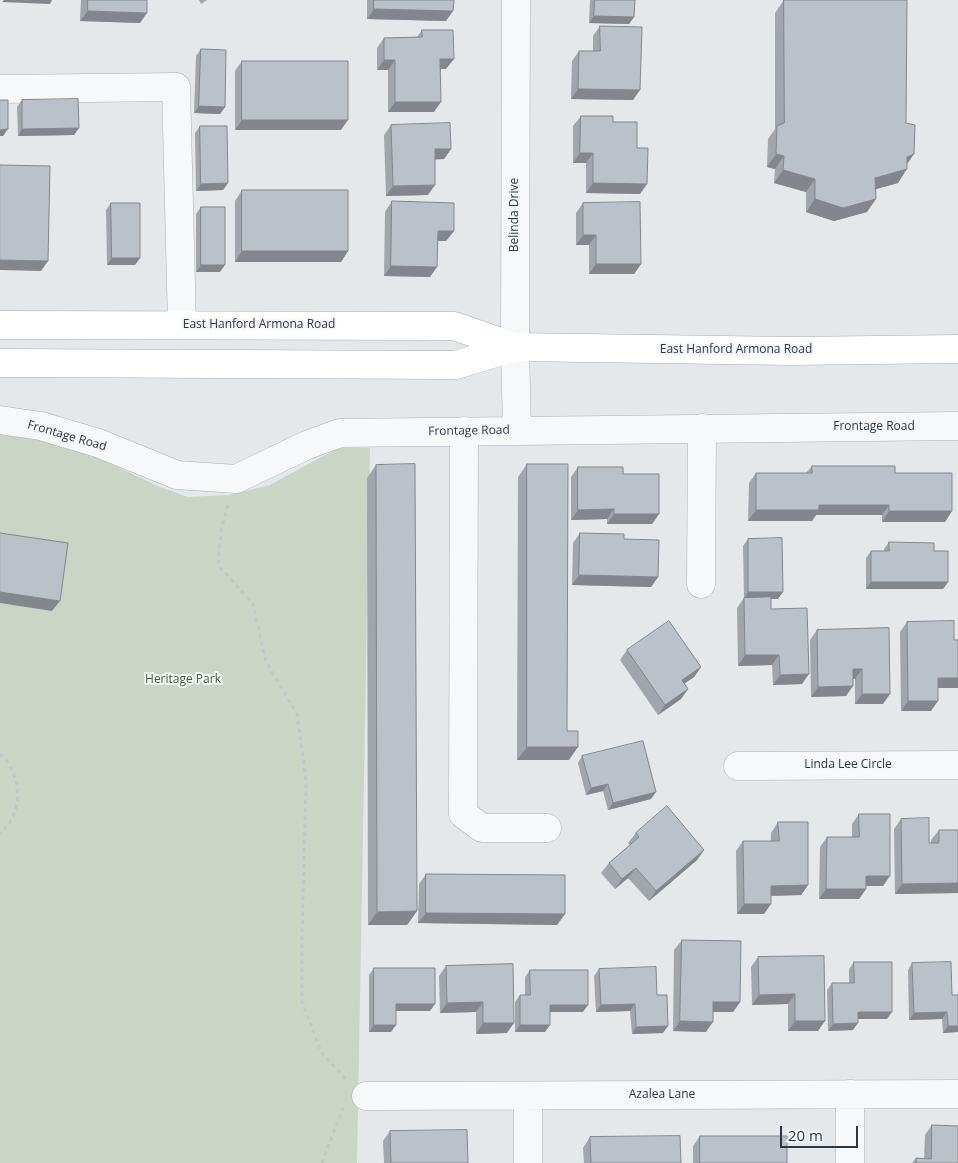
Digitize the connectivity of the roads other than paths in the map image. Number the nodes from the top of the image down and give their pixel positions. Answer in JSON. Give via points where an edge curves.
{"nodes":[{"id":1,"x":516,"y":0,"type":"edge"},
{"id":2,"x":0,"y":89,"type":"edge"},
{"id":3,"x":182,"y":325,"type":"junction"},
{"id":4,"x":0,"y":326,"type":"edge"},
{"id":5,"x":515,"y":347,"type":"junction"},
{"id":6,"x":958,"y":349,"type":"edge"},
{"id":7,"x":0,"y":363,"type":"edge"},
{"id":8,"x":0,"y":420,"type":"edge"},
{"id":9,"x":958,"y":426,"type":"edge"},
{"id":10,"x":702,"y":428,"type":"junction"},
{"id":11,"x":517,"y":430,"type":"junction"},
{"id":12,"x":464,"y":431,"type":"junction"},
{"id":13,"x":701,"y":584,"type":"dead end"},
{"id":14,"x":958,"y":765,"type":"edge"},
{"id":15,"x":738,"y":766,"type":"dead end"},
{"id":16,"x":548,"y":828,"type":"dead end"},
{"id":17,"x":850,"y":1094,"type":"junction"},
{"id":18,"x":958,"y":1094,"type":"edge"},
{"id":19,"x":353,"y":1095,"type":"road end"},
{"id":20,"x":528,"y":1096,"type":"junction"},
{"id":21,"x":528,"y":1163,"type":"edge"},
{"id":22,"x":850,"y":1163,"type":"edge"}],
"edges":[{"from":1,"to":5,"type":"street","name":"Belinda Drive"},
{"from":2,"to":3,"type":"street","via":[[176,87]]},
{"from":3,"to":4,"type":"main road","name":"East Hanford Armona Road"},
{"from":3,"to":5,"type":"main road","name":"East Hanford Armona Road","via":[[454,326]]},
{"from":5,"to":6,"type":"main road","name":"East Hanford Armona Road"},
{"from":5,"to":7,"type":"main road","name":"East Hanford Armona Road","via":[[456,365]]},
{"from":5,"to":11,"type":"street","name":"Belinda Drive"},
{"from":8,"to":12,"type":"street","name":"Frontage Road","via":[[41,426],[98,443],[177,475],[236,479],[340,433]]},
{"from":9,"to":10,"type":"street","name":"Frontage Road"},
{"from":10,"to":11,"type":"street","name":"Frontage Road"},
{"from":10,"to":13,"type":"street"},
{"from":11,"to":12,"type":"street","name":"Frontage Road"},
{"from":12,"to":16,"type":"street","via":[[463,814],[482,828]]},
{"from":14,"to":15,"type":"street","name":"Linda Lee Circle"},
{"from":17,"to":18,"type":"street","name":"Azalea Lane"},
{"from":17,"to":20,"type":"street","name":"Azalea Lane"},
{"from":17,"to":22,"type":"street"},
{"from":19,"to":20,"type":"street","name":"Azalea Lane"},
{"from":20,"to":21,"type":"street"}]}
